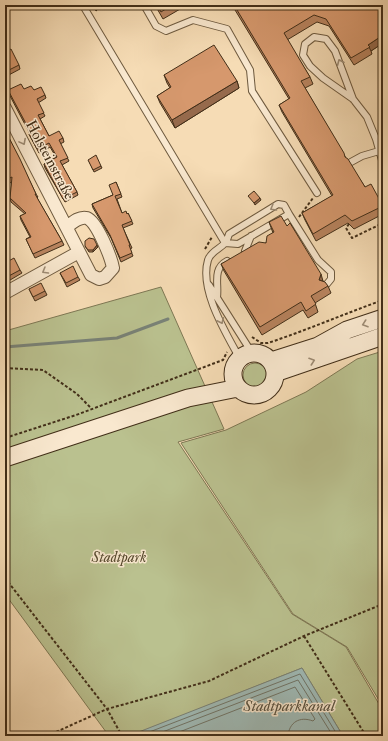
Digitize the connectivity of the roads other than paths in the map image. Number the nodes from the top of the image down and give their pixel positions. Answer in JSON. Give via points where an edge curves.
{"nodes":[{"id":1,"x":85,"y":5,"type":"edge"},
{"id":2,"x":144,"y":5,"type":"edge"},
{"id":3,"x":353,"y":99,"type":"junction"},
{"id":4,"x":5,"y":108,"type":"edge"},
{"id":5,"x":379,"y":151,"type":"junction"},
{"id":6,"x":351,"y":162,"type":"edge"},
{"id":7,"x":383,"y":164,"type":"edge"},
{"id":8,"x":317,"y":193,"type":"road end"},
{"id":9,"x":289,"y":214,"type":"junction"},
{"id":10,"x":259,"y":216,"type":"junction"},
{"id":11,"x":67,"y":227,"type":"junction"},
{"id":12,"x":266,"y":227,"type":"junction"},
{"id":13,"x":251,"y":236,"type":"junction"},
{"id":14,"x":225,"y":243,"type":"junction"},
{"id":15,"x":252,"y":247,"type":"edge"},
{"id":16,"x":79,"y":252,"type":"junction"},
{"id":17,"x":240,"y":254,"type":"junction"},
{"id":18,"x":208,"y":284,"type":"junction"},
{"id":19,"x":326,"y":285,"type":"edge"},
{"id":20,"x":5,"y":293,"type":"edge"},
{"id":21,"x":218,"y":297,"type":"junction"},
{"id":22,"x":383,"y":318,"type":"edge"},
{"id":23,"x":383,"y":336,"type":"edge"},
{"id":24,"x":239,"y":353,"type":"junction"},
{"id":25,"x":273,"y":367,"type":"junction"},
{"id":26,"x":236,"y":382,"type":"junction"},
{"id":27,"x":5,"y":458,"type":"edge"}],
"edges":[{"from":1,"to":14,"type":"lane"},
{"from":2,"to":8,"type":"lane","via":[[156,26],[166,31],[193,20],[227,29],[250,70],[252,91]]},
{"from":3,"to":3,"type":"lane","one_way":true,"via":[[335,51],[326,39],[314,37],[304,44],[303,55],[310,66]]},
{"from":3,"to":5,"type":"lane","via":[[367,117]]},
{"from":4,"to":11,"type":"street","name":"Holsteinstraße","one_way":true},
{"from":5,"to":6,"type":"lane"},
{"from":5,"to":7,"type":"lane"},
{"from":9,"to":10,"type":"lane","one_way":true,"via":[[281,204]]},
{"from":9,"to":12,"type":"lane"},
{"from":9,"to":19,"type":"lane","via":[[318,260],[331,272],[331,279]]},
{"from":10,"to":12,"type":"lane"},
{"from":10,"to":14,"type":"lane","via":[[229,234]]},
{"from":11,"to":16,"type":"street","name":"Holsteinstraße"},
{"from":11,"to":16,"type":"street","name":"Holsteinstraße","via":[[77,219],[86,218],[94,222],[112,260],[113,268],[105,277],[99,279],[91,275]]},
{"from":12,"to":13,"type":"lane"},
{"from":13,"to":14,"type":"lane","via":[[238,244]]},
{"from":13,"to":17,"type":"lane"},
{"from":14,"to":18,"type":"lane","via":[[215,250],[209,260]]},
{"from":15,"to":17,"type":"lane"},
{"from":16,"to":20,"type":"street","one_way":true},
{"from":17,"to":21,"type":"lane","via":[[224,263],[218,270]]},
{"from":18,"to":21,"type":"lane"},
{"from":18,"to":24,"type":"lane","one_way":true,"via":[[211,299]]},
{"from":21,"to":24,"type":"lane"},
{"from":22,"to":25,"type":"main road","one_way":true,"via":[[347,330]]},
{"from":25,"to":23,"type":"main road","one_way":true},
{"from":24,"to":25,"type":"main road","via":[[266,356]]},
{"from":24,"to":26,"type":"main road"},
{"from":25,"to":26,"type":"main road","via":[[272,386],[262,394],[249,394]]},
{"from":26,"to":27,"type":"main road","via":[[207,387],[188,398]]}]}
